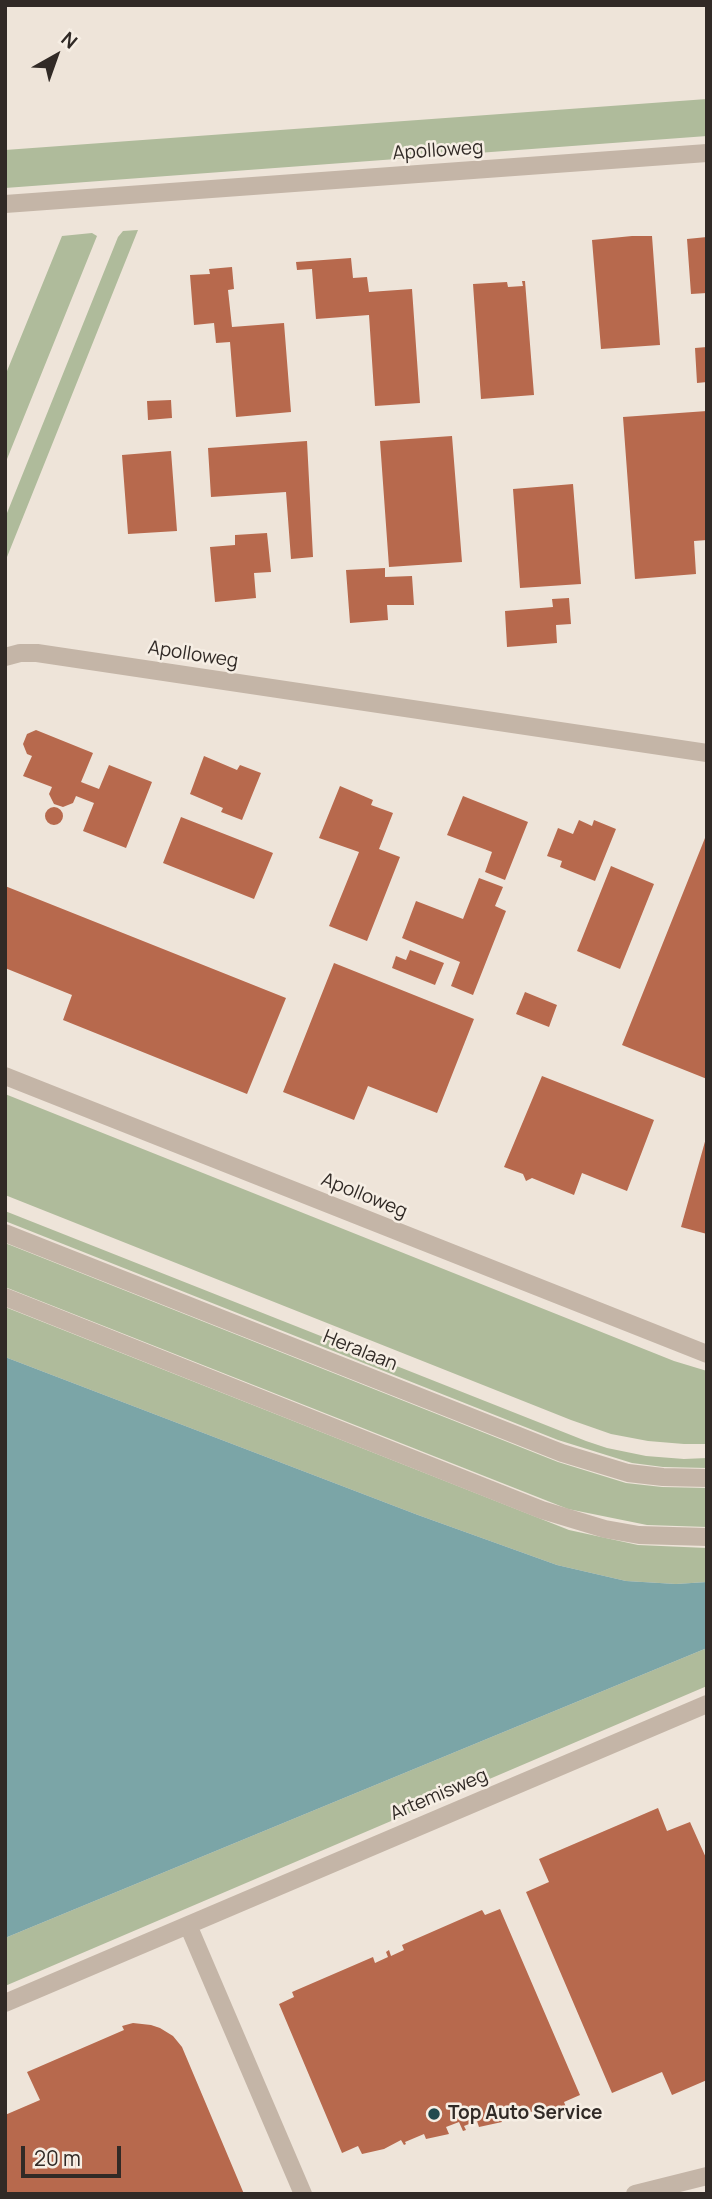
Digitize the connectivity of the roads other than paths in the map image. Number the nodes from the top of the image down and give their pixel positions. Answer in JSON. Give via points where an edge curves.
{"nodes":[{"id":1,"x":707,"y":153,"type":"edge"},
{"id":2,"x":5,"y":204,"type":"edge"},
{"id":3,"x":5,"y":657,"type":"edge"},
{"id":4,"x":707,"y":753,"type":"edge"},
{"id":5,"x":5,"y":1076,"type":"edge"},
{"id":6,"x":5,"y":1233,"type":"edge"},
{"id":7,"x":5,"y":1297,"type":"edge"},
{"id":8,"x":707,"y":1354,"type":"edge"},
{"id":9,"x":707,"y":1478,"type":"edge"},
{"id":10,"x":707,"y":1537,"type":"edge"},
{"id":11,"x":707,"y":1703,"type":"edge"},
{"id":12,"x":188,"y":1925,"type":"junction"},
{"id":13,"x":5,"y":2003,"type":"edge"},
{"id":14,"x":707,"y":2176,"type":"edge"},
{"id":15,"x":303,"y":2194,"type":"edge"},
{"id":16,"x":635,"y":2194,"type":"edge"}],
"edges":[{"from":1,"to":2,"type":"street","name":"Apolloweg"},
{"from":3,"to":4,"type":"street","name":"Apolloweg","via":[[37,653]]},
{"from":5,"to":8,"type":"street","name":"Apolloweg"},
{"from":6,"to":9,"type":"street","name":"Heralaan","via":[[594,1464],[628,1473]]},
{"from":7,"to":10,"type":"street","via":[[542,1510],[639,1535]]},
{"from":11,"to":12,"type":"street","name":"Artemisweg"},
{"from":12,"to":13,"type":"street","name":"Artemisweg"},
{"from":12,"to":15,"type":"street"},
{"from":14,"to":16,"type":"street"}]}
